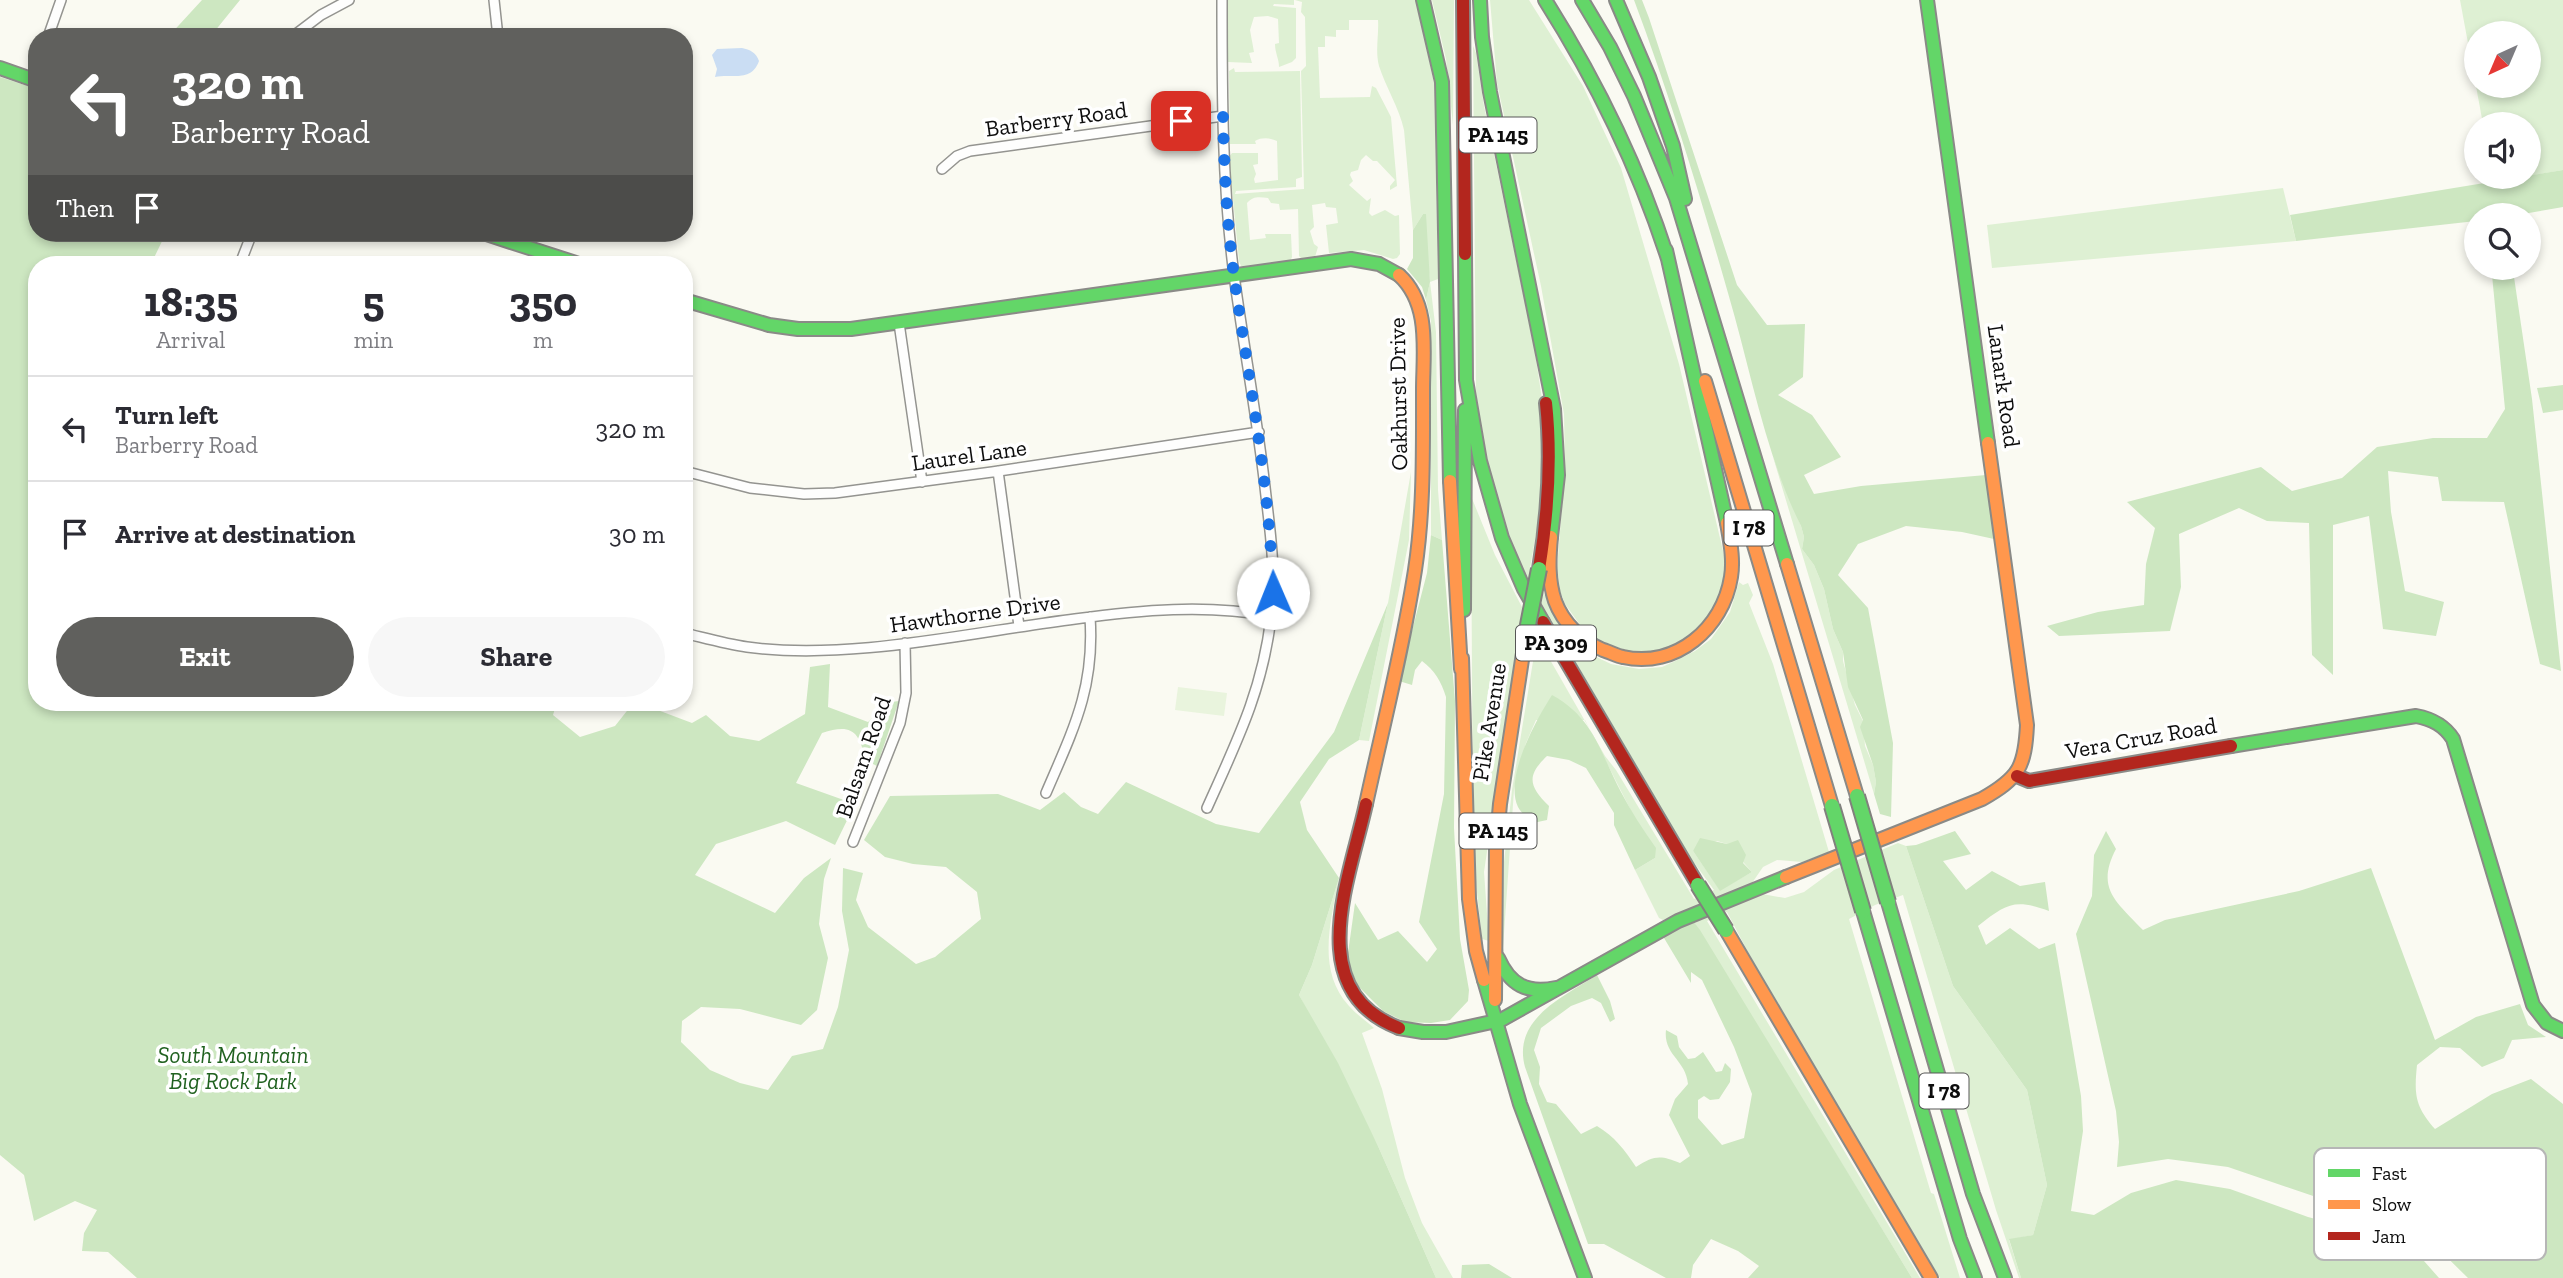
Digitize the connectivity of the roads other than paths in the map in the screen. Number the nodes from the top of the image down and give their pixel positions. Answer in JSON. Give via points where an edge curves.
{"nodes":[{"id":1,"x":61,"y":0,"type":"edge"},
{"id":2,"x":349,"y":0,"type":"edge"},
{"id":3,"x":494,"y":0,"type":"edge"},
{"id":4,"x":1223,"y":0,"type":"edge"},
{"id":5,"x":1423,"y":0,"type":"edge"},
{"id":6,"x":1463,"y":0,"type":"edge"},
{"id":7,"x":1545,"y":0,"type":"edge"},
{"id":8,"x":1582,"y":0,"type":"edge"},
{"id":9,"x":1616,"y":0,"type":"edge"},
{"id":10,"x":1927,"y":0,"type":"edge"},
{"id":11,"x":1480,"y":2,"type":"edge"},
{"id":12,"x":51,"y":28,"type":"edge"},
{"id":13,"x":304,"y":28,"type":"edge"},
{"id":14,"x":497,"y":28,"type":"edge"},
{"id":15,"x":0,"y":68,"type":"edge"},
{"id":16,"x":28,"y":75,"type":"edge"},
{"id":17,"x":1223,"y":116,"type":"junction"},
{"id":18,"x":942,"y":169,"type":"dead end"},
{"id":19,"x":513,"y":242,"type":"edge"},
{"id":20,"x":1665,"y":250,"type":"junction"},
{"id":21,"x":542,"y":256,"type":"edge"},
{"id":22,"x":1524,"y":265,"type":"junction"},
{"id":23,"x":1234,"y":277,"type":"junction"},
{"id":24,"x":1706,"y":290,"type":"junction"},
{"id":25,"x":693,"y":303,"type":"edge"},
{"id":26,"x":899,"y":323,"type":"junction"},
{"id":27,"x":1466,"y":380,"type":"junction"},
{"id":28,"x":1259,"y":432,"type":"junction"},
{"id":29,"x":998,"y":471,"type":"junction"},
{"id":30,"x":693,"y":473,"type":"edge"},
{"id":31,"x":922,"y":482,"type":"junction"},
{"id":32,"x":1271,"y":616,"type":"junction"},
{"id":33,"x":1090,"y":617,"type":"junction"},
{"id":34,"x":1019,"y":626,"type":"junction"},
{"id":35,"x":693,"y":635,"type":"edge"},
{"id":36,"x":905,"y":643,"type":"junction"},
{"id":37,"x":1461,"y":669,"type":"junction"},
{"id":38,"x":2017,"y":776,"type":"junction"},
{"id":39,"x":1046,"y":793,"type":"dead end"},
{"id":40,"x":1207,"y":808,"type":"dead end"},
{"id":41,"x":853,"y":842,"type":"dead end"},
{"id":42,"x":1495,"y":951,"type":"junction"},
{"id":43,"x":1556,"y":988,"type":"junction"},
{"id":44,"x":1495,"y":1023,"type":"junction"},
{"id":45,"x":2563,"y":1031,"type":"edge"},
{"id":46,"x":1586,"y":1278,"type":"edge"},
{"id":47,"x":1931,"y":1278,"type":"edge"},
{"id":48,"x":1975,"y":1278,"type":"edge"},
{"id":49,"x":2005,"y":1278,"type":"edge"}],
"edges":[{"from":1,"to":12,"type":"street"},
{"from":2,"to":13,"type":"street"},
{"from":3,"to":14,"type":"street"},
{"from":4,"to":17,"type":"street"},
{"from":5,"to":37,"type":"main road","via":[[1442,82],[1447,440]]},
{"from":6,"to":27,"type":"main road","number":"PA 309"},
{"from":7,"to":20,"type":"main road","number":"I 78","via":[[1611,110]]},
{"from":8,"to":24,"type":"main road","number":"I 78","via":[[1647,121]]},
{"from":9,"to":24,"type":"main road","via":[[1674,146]]},
{"from":10,"to":38,"type":"main road","name":"Lanark Road","via":[[2027,725],[2026,756]]},
{"from":11,"to":22,"type":"main road","number":"PA 145","via":[[1486,71]]},
{"from":15,"to":16,"type":"main road"},
{"from":17,"to":18,"type":"street","name":"Barberry Road","via":[[970,151]]},
{"from":17,"to":23,"type":"street"},
{"from":19,"to":21,"type":"main road"},
{"from":20,"to":22,"type":"main road","via":[[1734,562],[1726,603],[1711,627],[1681,651],[1651,659],[1620,657],[1589,644],[1568,624],[1554,598],[1556,425],[1546,352]]},
{"from":20,"to":48,"type":"main road","number":"I 78","bridge":true},
{"from":22,"to":42,"type":"main road","name":"Pike Avenue","number":"PA 145","bridge":true,"via":[[1547,408],[1546,516],[1500,804]]},
{"from":23,"to":26,"type":"main road","name":"Oakhurst Drive"},
{"from":23,"to":28,"type":"street"},
{"from":23,"to":44,"type":"main road","name":"Oakhurst Drive","via":[[1362,259],[1398,274],[1419,304],[1423,412],[1419,541],[1347,886],[1339,953],[1355,996],[1388,1024],[1423,1034]]},
{"from":24,"to":49,"type":"main road","number":"I 78","bridge":true,"via":[[1973,1194]]},
{"from":25,"to":26,"type":"main road","name":"Oakhurst Drive","via":[[769,325],[798,328],[851,329]]},
{"from":26,"to":31,"type":"street"},
{"from":27,"to":37,"type":"main road","number":"PA 145"},
{"from":27,"to":47,"type":"main road","number":"PA 309","bridge":true,"via":[[1485,487],[1516,573]]},
{"from":28,"to":29,"type":"street","name":"Laurel Lane"},
{"from":28,"to":32,"type":"street","via":[[1272,549]]},
{"from":29,"to":31,"type":"street","name":"Laurel Lane"},
{"from":29,"to":34,"type":"street"},
{"from":30,"to":31,"type":"street","name":"Laurel Lane","via":[[750,488],[804,494]]},
{"from":32,"to":33,"type":"street","name":"Hawthorne Drive","via":[[1172,608]]},
{"from":32,"to":40,"type":"street","via":[[1253,701]]},
{"from":33,"to":34,"type":"street","name":"Hawthorne Drive"},
{"from":33,"to":39,"type":"street","via":[[1091,658],[1083,704]]},
{"from":34,"to":36,"type":"street","name":"Hawthorne Drive"},
{"from":35,"to":36,"type":"street","name":"Hawthorne Drive","via":[[775,649]]},
{"from":36,"to":41,"type":"street","name":"Balsam Road","via":[[906,693],[900,723]]},
{"from":37,"to":44,"type":"main road","name":"Pike Avenue","number":"PA 145","via":[[1469,899],[1476,951]]},
{"from":38,"to":43,"type":"main road","via":[[1982,799],[1672,923]]},
{"from":38,"to":45,"type":"main road","name":"Vera Cruz Road","via":[[2029,781],[2395,719],[2416,716],[2433,720],[2453,739],[2533,1005],[2547,1023]]},
{"from":42,"to":43,"type":"main road","via":[[1518,988],[1536,992]]},
{"from":42,"to":44,"type":"main road","name":"Pike Avenue","number":"PA 145"},
{"from":43,"to":44,"type":"main road"},
{"from":44,"to":46,"type":"main road","name":"Pike Avenue","number":"PA 145","via":[[1520,1104]]}]}
